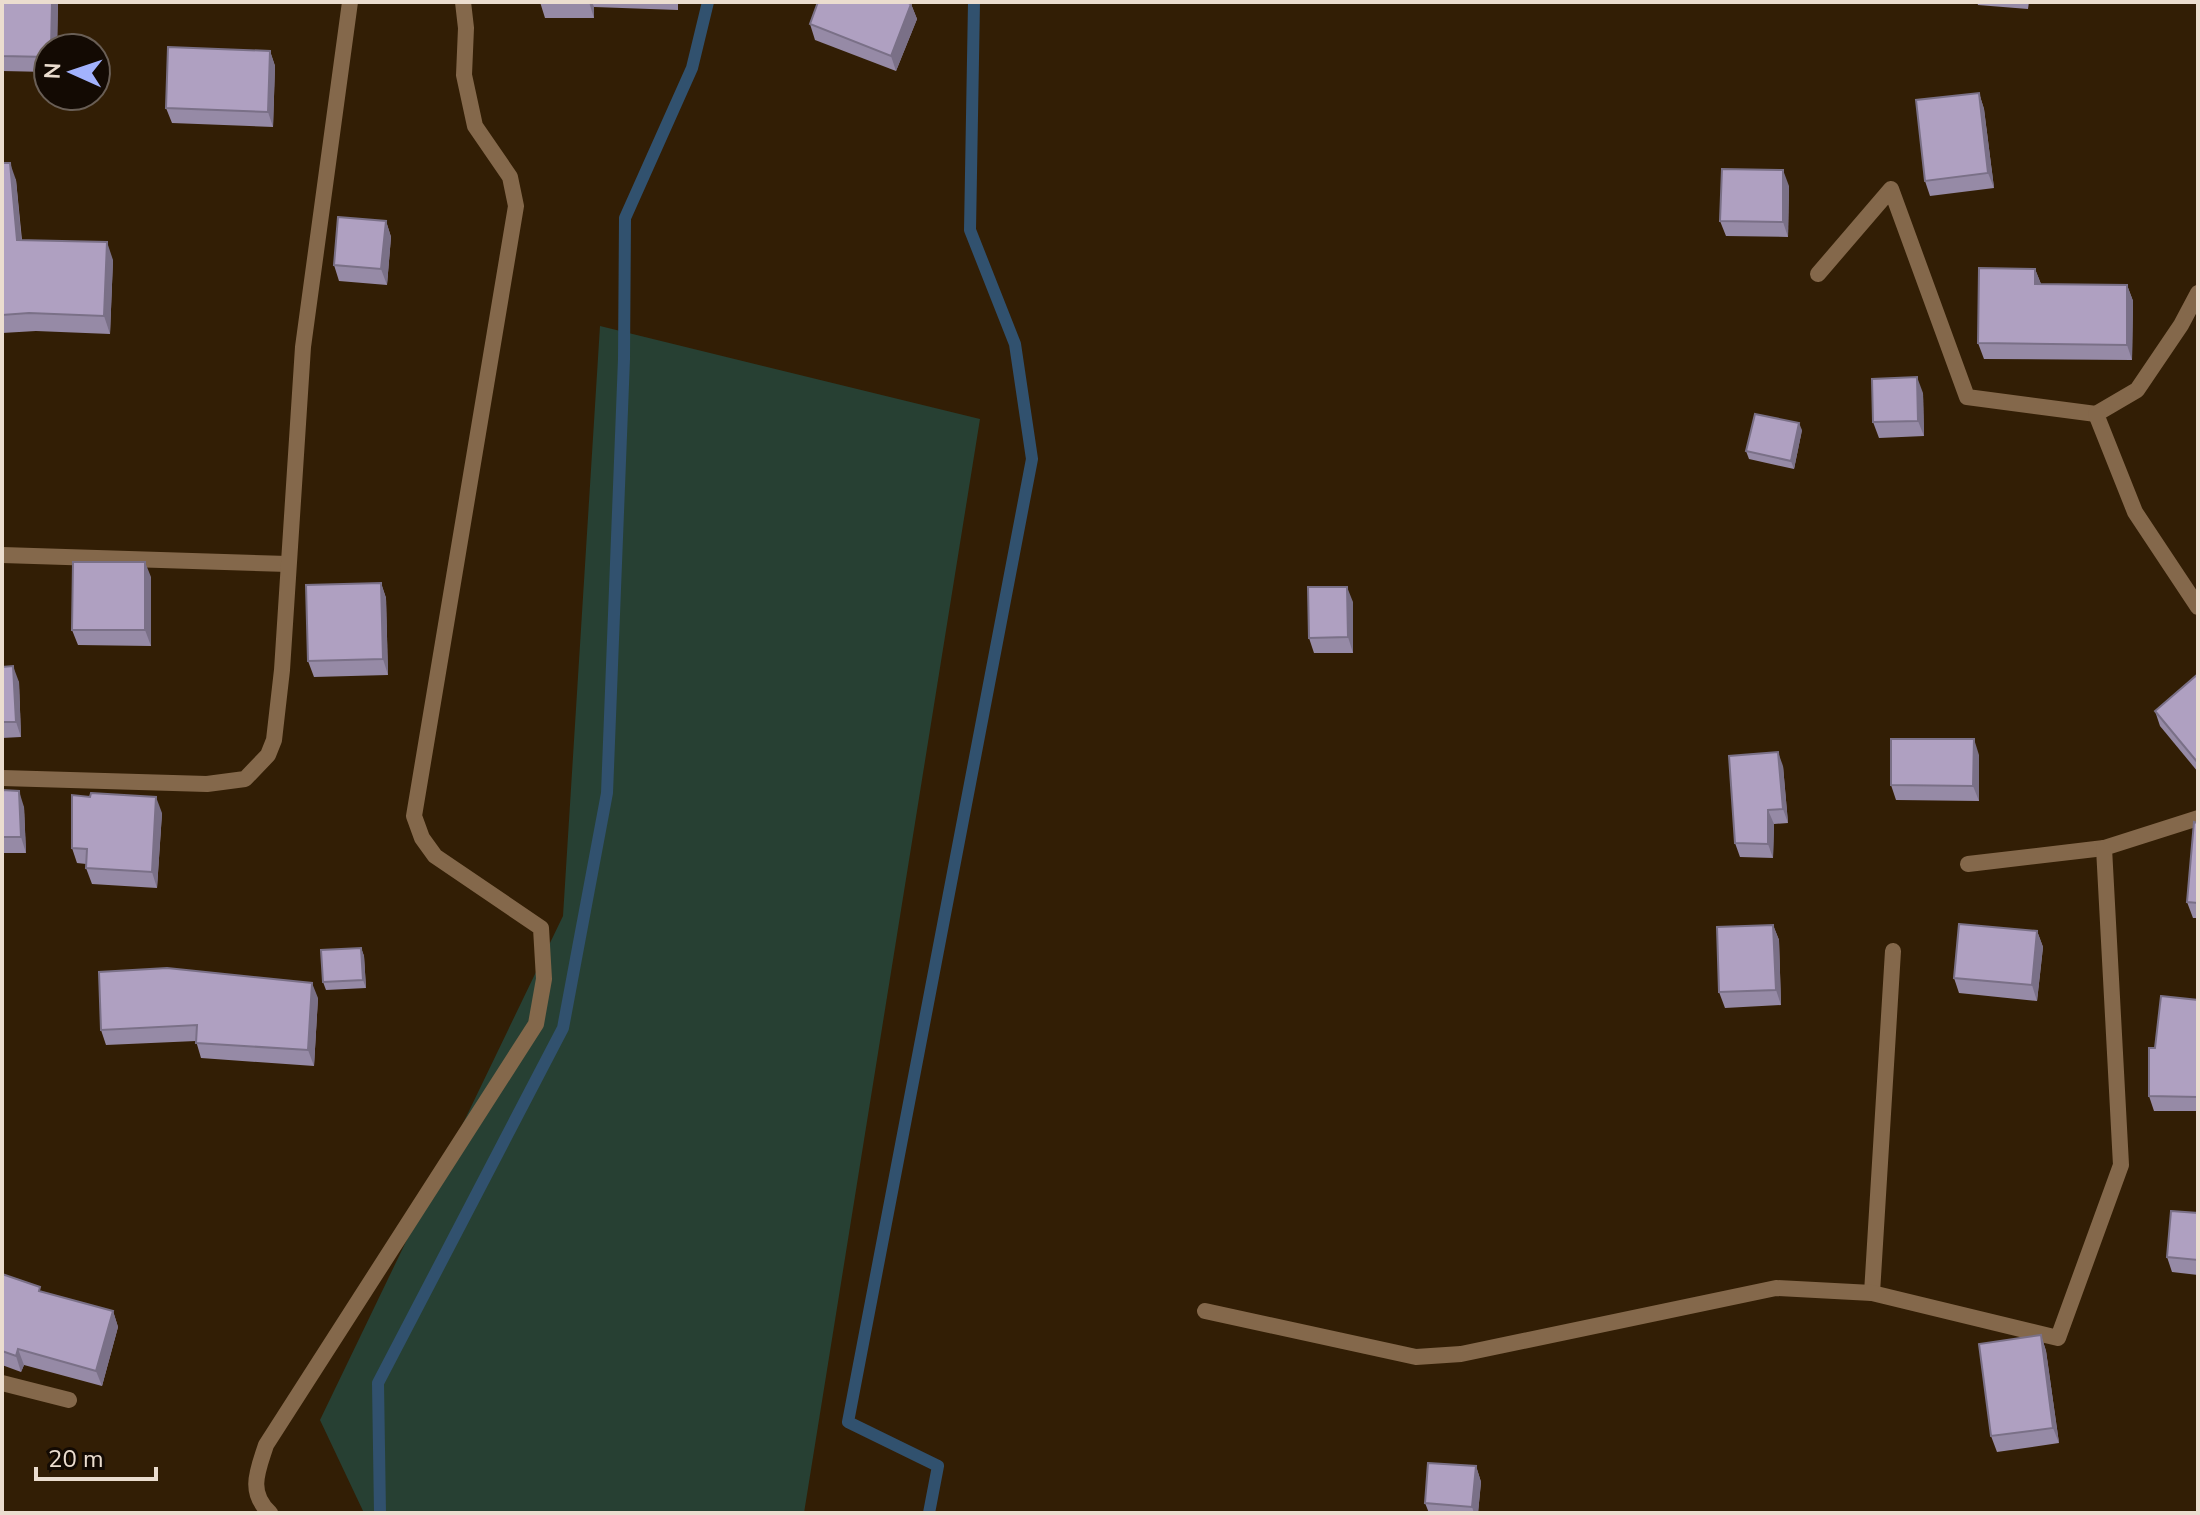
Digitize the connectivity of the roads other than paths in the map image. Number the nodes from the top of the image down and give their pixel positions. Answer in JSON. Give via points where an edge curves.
{"nodes":[{"id":1,"x":350,"y":2,"type":"edge"},
{"id":2,"x":463,"y":2,"type":"edge"},
{"id":3,"x":1818,"y":274,"type":"dead end"},
{"id":4,"x":2198,"y":293,"type":"edge"},
{"id":5,"x":2096,"y":414,"type":"junction"},
{"id":6,"x":2,"y":555,"type":"edge"},
{"id":7,"x":288,"y":564,"type":"junction"},
{"id":8,"x":2198,"y":607,"type":"edge"},
{"id":9,"x":2,"y":778,"type":"edge"},
{"id":10,"x":2198,"y":818,"type":"edge"},
{"id":11,"x":2104,"y":848,"type":"junction"},
{"id":12,"x":1968,"y":864,"type":"dead end"},
{"id":13,"x":1893,"y":951,"type":"dead end"},
{"id":14,"x":1872,"y":1293,"type":"junction"},
{"id":15,"x":1205,"y":1311,"type":"dead end"},
{"id":16,"x":2,"y":1383,"type":"edge"},
{"id":17,"x":69,"y":1400,"type":"dead end"},
{"id":18,"x":270,"y":1513,"type":"edge"}],
"edges":[{"from":1,"to":7,"type":"street","via":[[303,347]]},
{"from":2,"to":18,"type":"street","via":[[464,75],[475,126],[510,177],[516,206],[414,816],[435,856],[541,928],[544,979],[536,1024],[266,1445],[254,1482]]},
{"from":3,"to":5,"type":"street","via":[[1891,189],[1967,397]]},
{"from":4,"to":5,"type":"street","via":[[2137,390]]},
{"from":5,"to":8,"type":"street","via":[[2135,512]]},
{"from":6,"to":7,"type":"street"},
{"from":7,"to":9,"type":"street","via":[[274,740],[268,755],[245,779],[207,784]]},
{"from":10,"to":11,"type":"street"},
{"from":11,"to":12,"type":"street"},
{"from":11,"to":14,"type":"street","via":[[2121,1165],[2058,1338]]},
{"from":13,"to":14,"type":"street"},
{"from":14,"to":15,"type":"street","via":[[1776,1288],[1461,1354],[1416,1357]]},
{"from":16,"to":17,"type":"street"}]}
